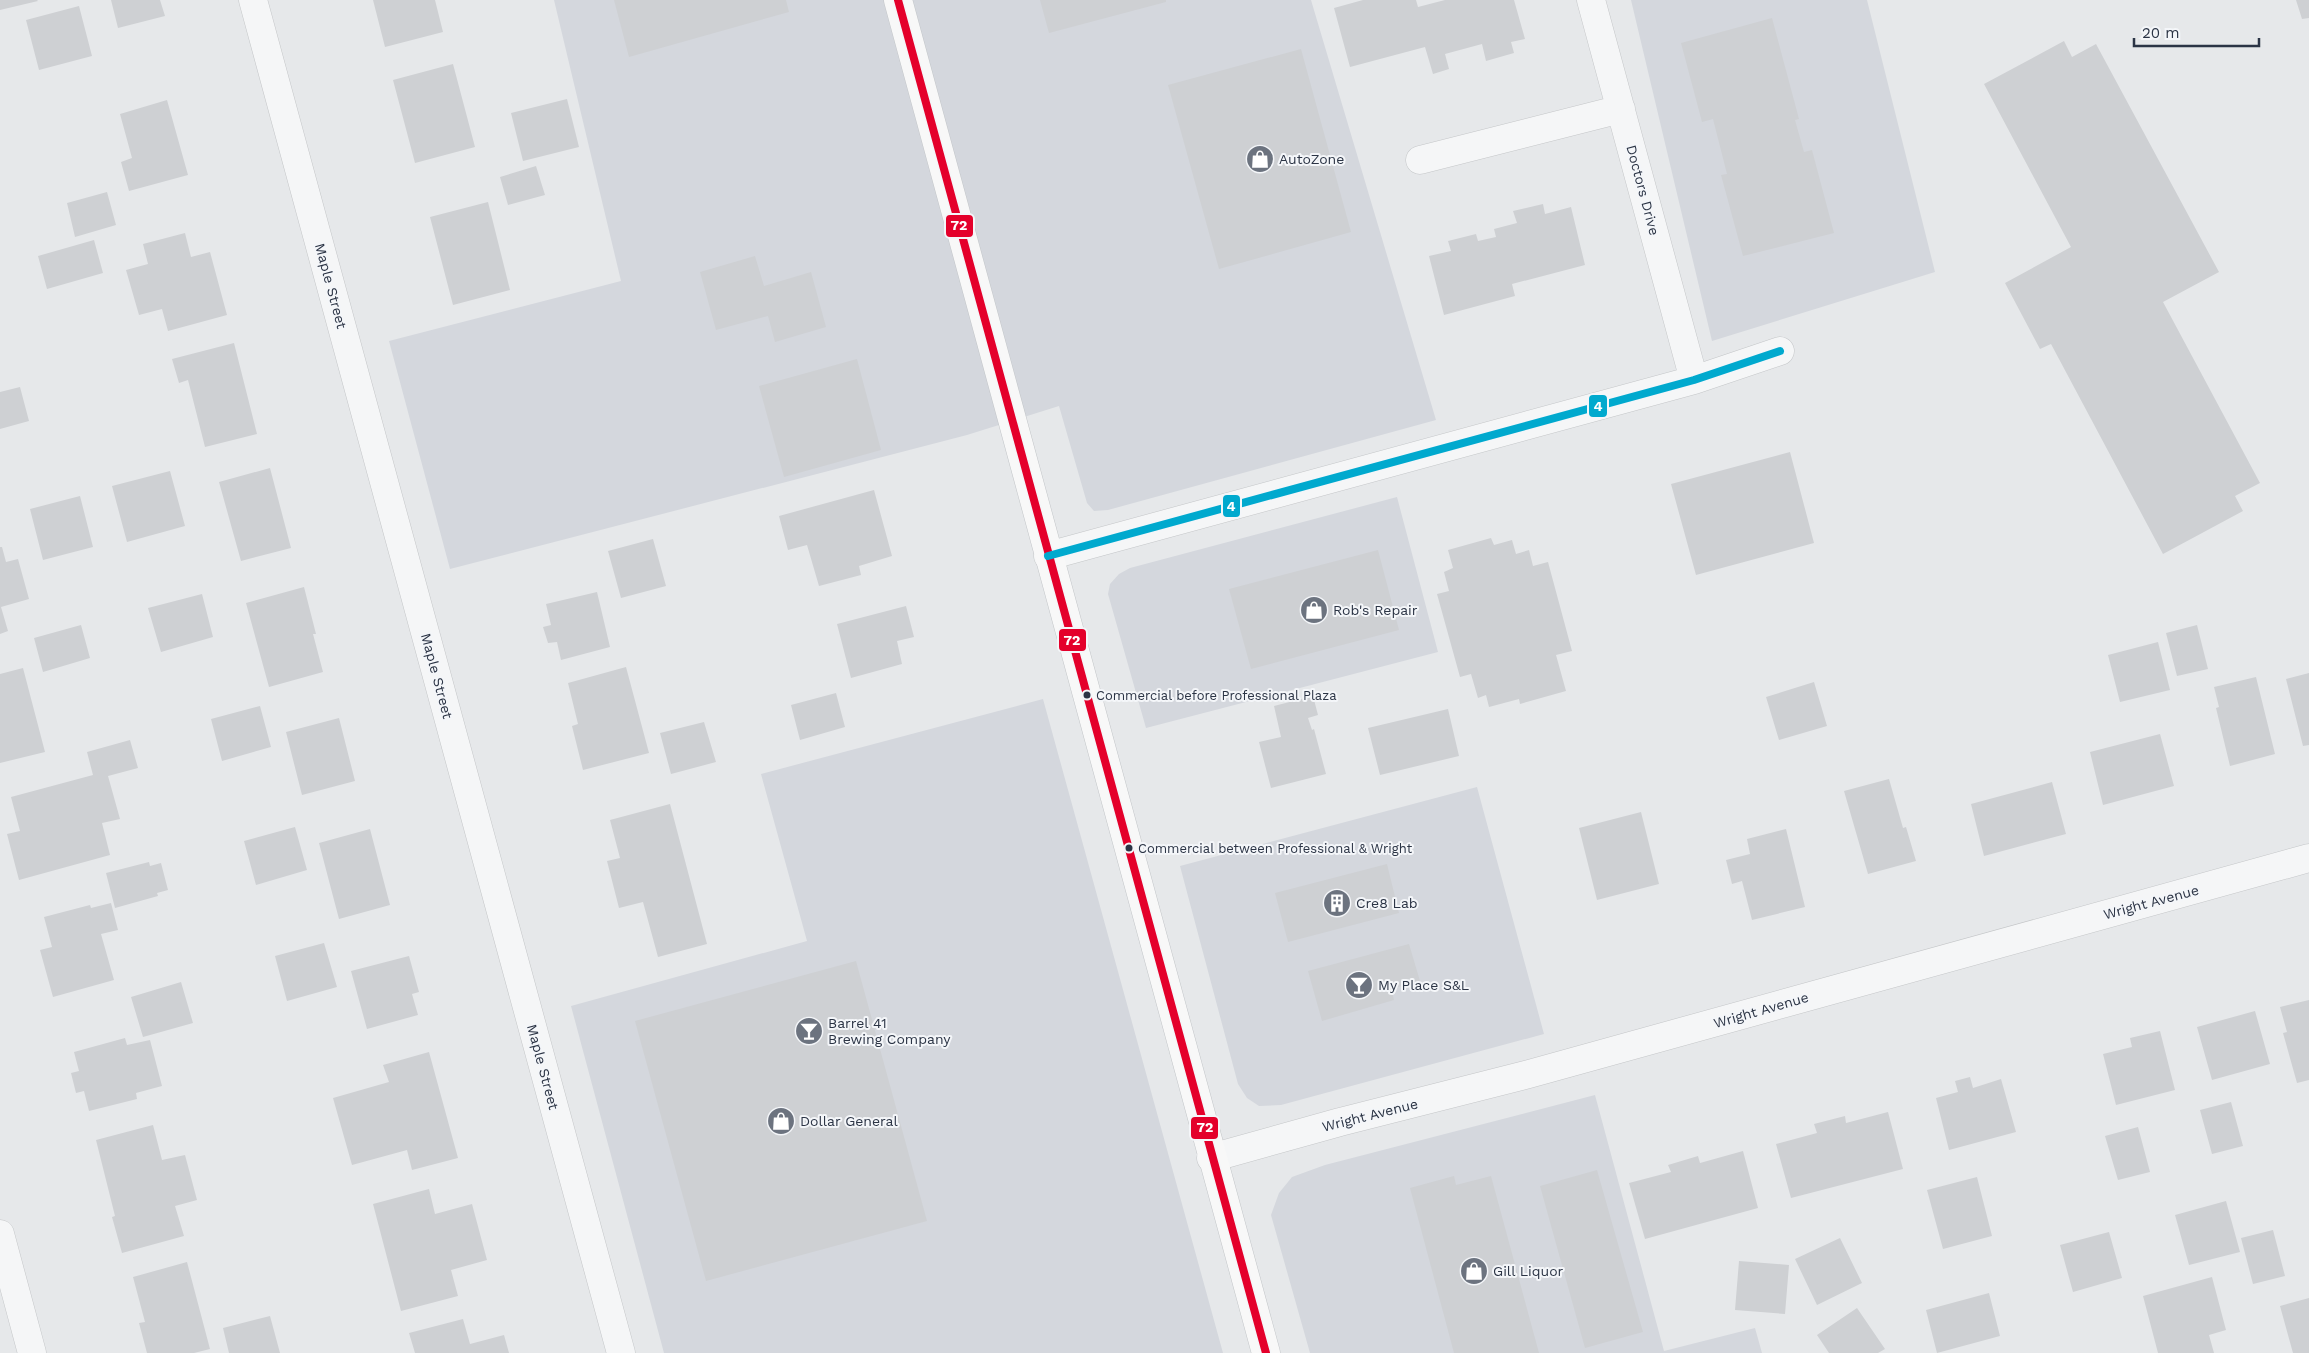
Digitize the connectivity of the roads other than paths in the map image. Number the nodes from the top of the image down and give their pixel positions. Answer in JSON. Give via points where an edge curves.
{"nodes":[{"id":1,"x":253,"y":0,"type":"edge"},
{"id":2,"x":898,"y":0,"type":"edge"},
{"id":3,"x":1591,"y":0,"type":"edge"},
{"id":4,"x":1621,"y":109,"type":"junction"},
{"id":5,"x":1420,"y":160,"type":"dead end"},
{"id":6,"x":1780,"y":351,"type":"dead end"},
{"id":7,"x":1694,"y":380,"type":"junction"},
{"id":8,"x":1048,"y":556,"type":"junction"},
{"id":9,"x":2309,"y":858,"type":"edge"},
{"id":10,"x":1212,"y":1158,"type":"junction"},
{"id":11,"x":0,"y":1234,"type":"edge"},
{"id":12,"x":32,"y":1353,"type":"edge"},
{"id":13,"x":621,"y":1353,"type":"edge"},
{"id":14,"x":1266,"y":1353,"type":"edge"}],
"edges":[{"from":1,"to":13,"type":"street","name":"Maple Street"},
{"from":2,"to":8,"type":"main road"},
{"from":3,"to":4,"type":"street","name":"Doctors Drive"},
{"from":4,"to":5,"type":"street"},
{"from":4,"to":7,"type":"street","name":"Doctors Drive"},
{"from":6,"to":7,"type":"street"},
{"from":7,"to":8,"type":"street"},
{"from":8,"to":10,"type":"main road"},
{"from":9,"to":10,"type":"street","name":"Wright Avenue"},
{"from":10,"to":14,"type":"main road"},
{"from":11,"to":12,"type":"street"}]}
